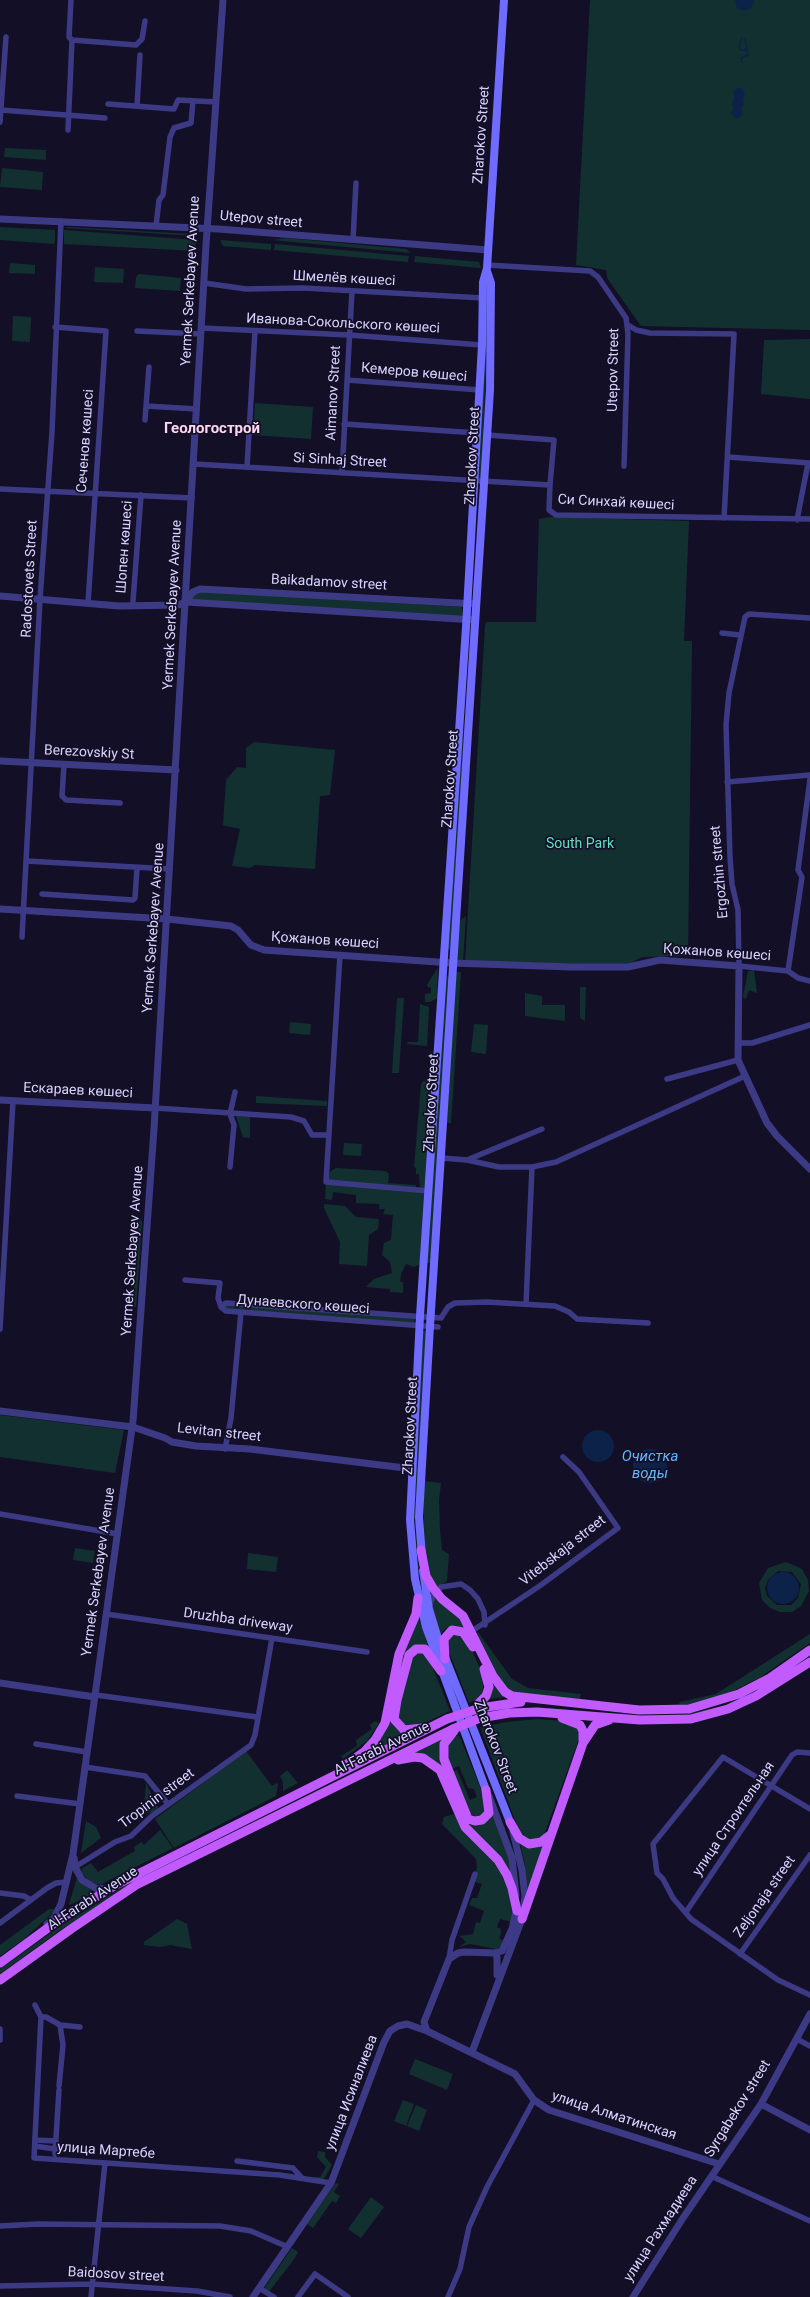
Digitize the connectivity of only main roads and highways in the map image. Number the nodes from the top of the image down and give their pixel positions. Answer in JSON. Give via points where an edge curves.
{"nodes":[{"id":1,"x":504,"y":0,"type":"edge"},
{"id":2,"x":487,"y":268,"type":"junction"},
{"id":3,"x":471,"y":620,"type":"junction"},
{"id":4,"x":463,"y":727,"type":"junction"},
{"id":5,"x":425,"y":1265,"type":"junction"},
{"id":6,"x":434,"y":1266,"type":"junction"},
{"id":7,"x":421,"y":1550,"type":"junction"},
{"id":8,"x":418,"y":1598,"type":"junction"},
{"id":9,"x":810,"y":1650,"type":"edge"},
{"id":10,"x":445,"y":1659,"type":"junction"},
{"id":11,"x":810,"y":1662,"type":"edge"},
{"id":12,"x":441,"y":1671,"type":"junction"},
{"id":13,"x":479,"y":1706,"type":"junction"},
{"id":14,"x":597,"y":1706,"type":"junction"},
{"id":15,"x":509,"y":1713,"type":"junction"},
{"id":16,"x":617,"y":1718,"type":"junction"},
{"id":17,"x":447,"y":1719,"type":"junction"},
{"id":18,"x":454,"y":1730,"type":"junction"},
{"id":19,"x":583,"y":1743,"type":"junction"},
{"id":20,"x":385,"y":1763,"type":"junction"},
{"id":21,"x":322,"y":1782,"type":"junction"},
{"id":22,"x":486,"y":1790,"type":"joint"},
{"id":23,"x":510,"y":1822,"type":"joint"},
{"id":24,"x":551,"y":1834,"type":"junction"},
{"id":25,"x":0,"y":1963,"type":"edge"},
{"id":26,"x":0,"y":1980,"type":"edge"}],
"edges":[{"from":1,"to":2,"type":"main road","name":"Zharokov Street"},
{"from":2,"to":3,"type":"main road","name":"Zharokov Street","via":[[483,282],[480,390],[467,604]]},
{"from":2,"to":3,"type":"main road","name":"Zharokov Street","via":[[491,283],[491,345],[485,482],[476,604]]},
{"from":3,"to":4,"type":"main road","name":"Zharokov Street"},
{"from":4,"to":5,"type":"main road","name":"Zharokov Street","via":[[443,962]]},
{"from":4,"to":6,"type":"main road","name":"Zharokov Street","via":[[442,1158]]},
{"from":5,"to":6,"type":"main road"},
{"from":5,"to":8,"type":"main road","name":"Zharokov Street","via":[[420,1321],[411,1542]]},
{"from":6,"to":7,"type":"main road","name":"Zharokov Street","via":[[435,1317],[420,1510]]},
{"from":7,"to":10,"type":"main road","name":"Zharokov Street","via":[[429,1609]]},
{"from":7,"to":14,"type":"main road","via":[[426,1576],[436,1592],[463,1616],[493,1676],[508,1694]]},
{"from":8,"to":12,"type":"main road","name":"Zharokov Street"},
{"from":8,"to":21,"type":"main road","via":[[416,1614],[401,1648],[390,1706],[382,1728],[364,1752]]},
{"from":9,"to":14,"type":"main road","name":"Al-Farabi Avenue","via":[[770,1678],[739,1694],[704,1706],[665,1711]]},
{"from":10,"to":13,"type":"main road","via":[[445,1635],[456,1630],[470,1638],[489,1683],[486,1696]]},
{"from":10,"to":23,"type":"main road","name":"Zharokov Street"},
{"from":11,"to":16,"type":"main road","name":"Al-Farabi Avenue","via":[[756,1696],[707,1715],[668,1721]]},
{"from":12,"to":17,"type":"main road","via":[[425,1649],[412,1651],[394,1719],[400,1728],[409,1730],[424,1728]]},
{"from":12,"to":22,"type":"main road","name":"Zharokov Street"},
{"from":13,"to":14,"type":"main road","name":"Al-Farabi Avenue","via":[[536,1701]]},
{"from":13,"to":17,"type":"main road","name":"Al-Farabi Avenue","bridge":true},
{"from":15,"to":16,"type":"main road","name":"Al-Farabi Avenue","via":[[544,1712]]},
{"from":15,"to":18,"type":"main road","name":"Al-Farabi Avenue","bridge":true,"via":[[480,1718]]},
{"from":15,"to":19,"type":"main road","via":[[552,1716],[574,1722],[583,1731]]},
{"from":16,"to":19,"type":"main road","via":[[597,1724]]},
{"from":17,"to":21,"type":"main road","name":"Al-Farabi Avenue"},
{"from":18,"to":20,"type":"main road","name":"Al-Farabi Avenue"},
{"from":18,"to":22,"type":"main road","via":[[444,1744],[444,1759],[468,1819],[475,1822],[482,1820],[489,1813]]},
{"from":19,"to":24,"type":"main road"},
{"from":20,"to":24,"type":"main road","via":[[414,1757],[427,1760],[437,1767],[464,1828],[488,1848],[504,1870],[519,1915]]},
{"from":20,"to":26,"type":"main road","name":"Al-Farabi Avenue","via":[[136,1885]]},
{"from":21,"to":25,"type":"main road","name":"Al-Farabi Avenue","via":[[116,1885],[60,1920]]},
{"from":23,"to":24,"type":"main road","via":[[519,1838],[529,1844],[541,1842]]}]}
